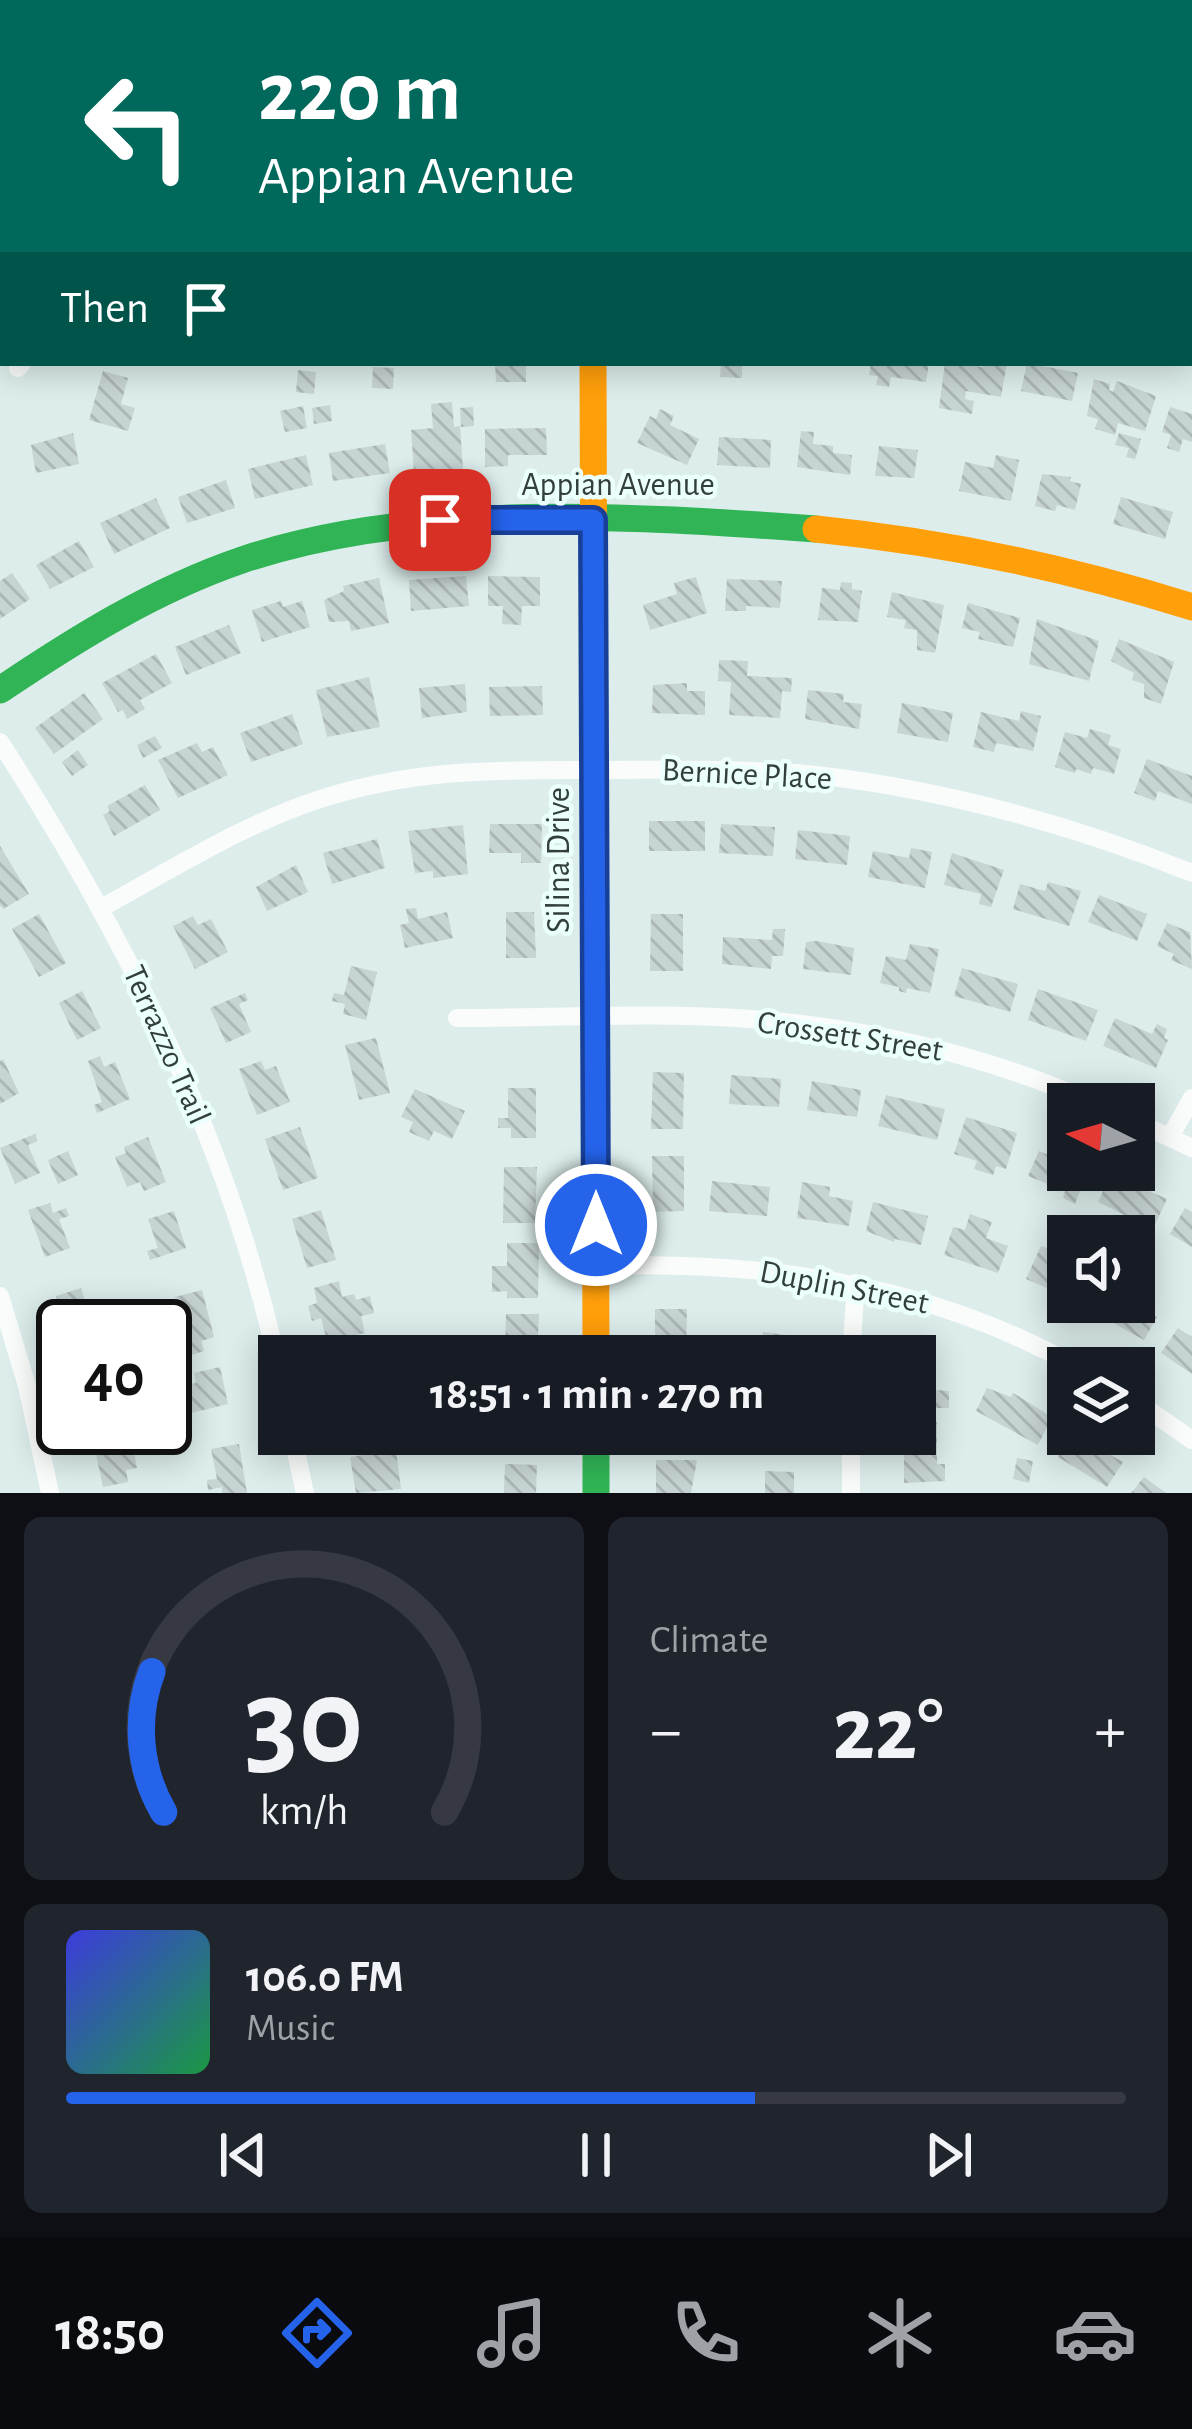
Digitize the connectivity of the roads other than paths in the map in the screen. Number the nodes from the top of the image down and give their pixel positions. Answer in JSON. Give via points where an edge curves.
{"nodes":[{"id":1,"x":593,"y":366,"type":"edge"},
{"id":2,"x":593,"y":520,"type":"junction"},
{"id":3,"x":1192,"y":607,"type":"edge"},
{"id":4,"x":0,"y":690,"type":"edge"},
{"id":5,"x":0,"y":742,"type":"edge"},
{"id":6,"x":595,"y":770,"type":"junction"},
{"id":7,"x":1192,"y":873,"type":"edge"},
{"id":8,"x":101,"y":908,"type":"junction"},
{"id":9,"x":458,"y":1018,"type":"dead end"},
{"id":10,"x":595,"y":1018,"type":"junction"},
{"id":11,"x":1047,"y":1085,"type":"edge"},
{"id":12,"x":1192,"y":1098,"type":"edge"},
{"id":13,"x":1155,"y":1130,"type":"edge"},
{"id":14,"x":1170,"y":1136,"type":"junction"},
{"id":15,"x":1192,"y":1148,"type":"edge"},
{"id":16,"x":596,"y":1266,"type":"junction"},
{"id":17,"x":856,"y":1283,"type":"junction"},
{"id":18,"x":0,"y":1296,"type":"edge"},
{"id":19,"x":269,"y":1335,"type":"edge"},
{"id":20,"x":596,"y":1335,"type":"edge"},
{"id":21,"x":852,"y":1335,"type":"edge"},
{"id":22,"x":1047,"y":1352,"type":"edge"},
{"id":23,"x":1155,"y":1414,"type":"edge"},
{"id":24,"x":1192,"y":1440,"type":"edge"},
{"id":25,"x":296,"y":1455,"type":"edge"},
{"id":26,"x":596,"y":1455,"type":"edge"},
{"id":27,"x":851,"y":1455,"type":"edge"},
{"id":28,"x":50,"y":1493,"type":"edge"},
{"id":29,"x":304,"y":1493,"type":"edge"},
{"id":30,"x":596,"y":1493,"type":"edge"},
{"id":31,"x":851,"y":1493,"type":"edge"}],
"edges":[{"from":1,"to":2,"type":"street","name":"Silina Drive"},
{"from":2,"to":3,"type":"street","name":"Appian Avenue","via":[[892,536],[1057,567]]},
{"from":2,"to":4,"type":"street","name":"Appian Avenue","via":[[440,520],[281,548],[112,616]]},
{"from":2,"to":6,"type":"street","name":"Silina Drive"},
{"from":5,"to":8,"type":"street","name":"Terrazzo Trail"},
{"from":6,"to":7,"type":"street","name":"Bernice Place","via":[[732,770],[893,786],[1051,822]]},
{"from":6,"to":8,"type":"street","name":"Bernice Place","via":[[411,775],[319,800],[209,845]]},
{"from":6,"to":10,"type":"street","name":"Silina Drive"},
{"from":8,"to":19,"type":"street","name":"Terrazzo Trail","via":[[212,1147]]},
{"from":9,"to":10,"type":"street","name":"Crossett Street"},
{"from":10,"to":11,"type":"street","name":"Crossett Street","via":[[752,1019],[844,1030]]},
{"from":10,"to":16,"type":"street","name":"Silina Drive"},
{"from":12,"to":14,"type":"street"},
{"from":13,"to":14,"type":"street"},
{"from":14,"to":15,"type":"street"},
{"from":16,"to":17,"type":"street","name":"Duplin Street","via":[[731,1267]]},
{"from":16,"to":20,"type":"street","name":"Silina Drive"},
{"from":17,"to":21,"type":"street"},
{"from":17,"to":22,"type":"street","name":"Duplin Street","via":[[993,1326]]},
{"from":18,"to":28,"type":"street"},
{"from":23,"to":24,"type":"street"},
{"from":25,"to":29,"type":"street"},
{"from":26,"to":30,"type":"street"},
{"from":27,"to":31,"type":"street"}]}
